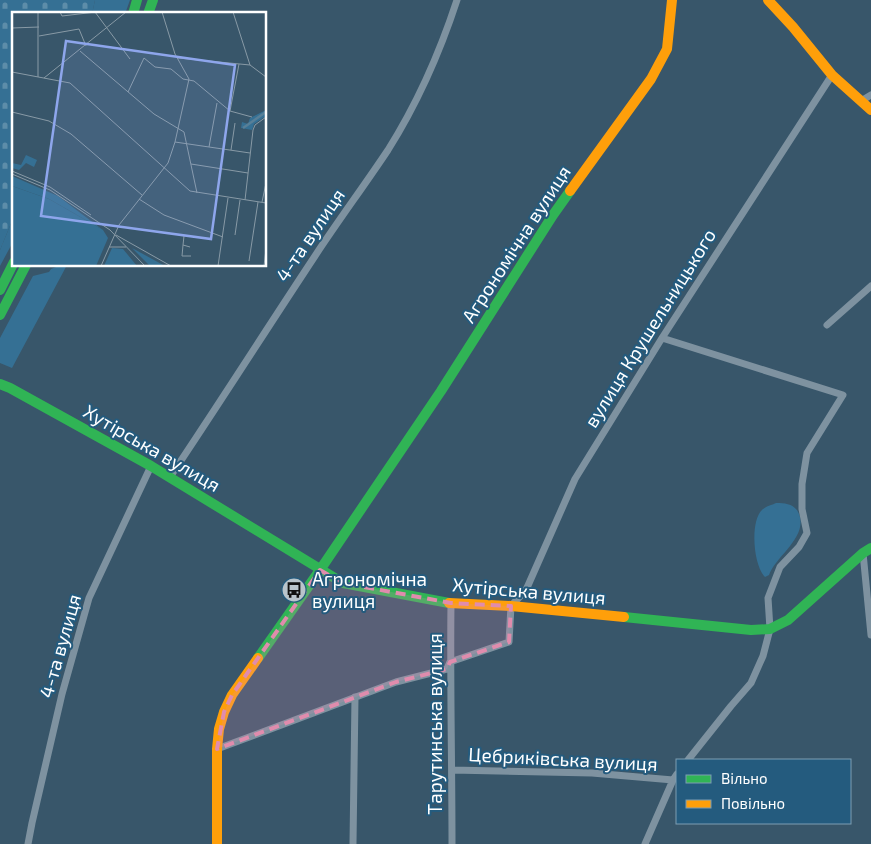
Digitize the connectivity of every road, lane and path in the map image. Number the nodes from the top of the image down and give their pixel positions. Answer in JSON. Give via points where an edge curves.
{"nodes":[{"id":1,"x":153,"y":0,"type":"edge"},
{"id":2,"x":457,"y":0,"type":"edge"},
{"id":3,"x":672,"y":0,"type":"edge"},
{"id":4,"x":768,"y":0,"type":"edge"},
{"id":5,"x":149,"y":12,"type":"edge"},
{"id":6,"x":832,"y":75,"type":"junction"},
{"id":7,"x":871,"y":95,"type":"edge"},
{"id":8,"x":861,"y":101,"type":"junction"},
{"id":9,"x":871,"y":110,"type":"edge"},
{"id":10,"x":12,"y":266,"type":"edge"},
{"id":11,"x":25,"y":266,"type":"edge"},
{"id":12,"x":871,"y":286,"type":"edge"},
{"id":13,"x":0,"y":290,"type":"edge"},
{"id":14,"x":0,"y":315,"type":"edge"},
{"id":15,"x":827,"y":325,"type":"dead end"},
{"id":16,"x":662,"y":338,"type":"junction"},
{"id":17,"x":0,"y":384,"type":"edge"},
{"id":18,"x":151,"y":466,"type":"junction"},
{"id":19,"x":170,"y":477,"type":"junction"},
{"id":20,"x":867,"y":550,"type":"edge"},
{"id":21,"x":320,"y":570,"type":"junction"},
{"id":22,"x":451,"y":603,"type":"junction"},
{"id":23,"x":511,"y":606,"type":"junction"},
{"id":24,"x":770,"y":630,"type":"junction"},
{"id":25,"x":871,"y":635,"type":"edge"},
{"id":26,"x":450,"y":662,"type":"junction"},
{"id":27,"x":355,"y":697,"type":"junction"},
{"id":28,"x":217,"y":749,"type":"junction"},
{"id":29,"x":689,"y":759,"type":"edge"},
{"id":30,"x":452,"y":770,"type":"junction"},
{"id":31,"x":675,"y":777,"type":"edge"},
{"id":32,"x":28,"y":844,"type":"edge"},
{"id":33,"x":217,"y":844,"type":"edge"},
{"id":34,"x":353,"y":844,"type":"edge"},
{"id":35,"x":452,"y":844,"type":"edge"},
{"id":36,"x":645,"y":844,"type":"edge"}],
"edges":[{"from":1,"to":5,"type":"street"},
{"from":2,"to":19,"type":"street","name":"4-та вулиця","via":[[422,89],[388,149]]},
{"from":3,"to":21,"type":"street","name":"Агрономічна вулиця","via":[[666,49],[651,79],[553,215],[441,391]]},
{"from":4,"to":6,"type":"street"},
{"from":6,"to":8,"type":"street"},
{"from":6,"to":16,"type":"street","name":"вулиця Крушельницького"},
{"from":7,"to":8,"type":"street"},
{"from":8,"to":9,"type":"street"},
{"from":10,"to":13,"type":"street"},
{"from":11,"to":14,"type":"street"},
{"from":12,"to":15,"type":"street"},
{"from":16,"to":23,"type":"street","name":"вулиця Крушельницького","via":[[576,479],[526,590]]},
{"from":16,"to":24,"type":"street","via":[[844,395],[807,453],[802,484],[802,509],[807,533],[800,547],[780,567],[771,590],[768,598]]},
{"from":17,"to":18,"type":"street","name":"Хутірська вулиця"},
{"from":18,"to":19,"type":"street","name":"Хутірська вулиця"},
{"from":18,"to":32,"type":"street","name":"4-та вулиця","via":[[89,598],[62,694]]},
{"from":19,"to":21,"type":"street","name":"Хутірська вулиця"},
{"from":20,"to":24,"type":"street","via":[[788,620]]},
{"from":20,"to":25,"type":"street"},
{"from":21,"to":22,"type":"street","name":"Хутірська вулиця","via":[[343,583]]},
{"from":21,"to":28,"type":"street","name":"Агрономічна вулиця","via":[[232,695],[219,729]]},
{"from":22,"to":23,"type":"street","name":"Хутірська вулиця"},
{"from":22,"to":26,"type":"street","name":"Тарутинська вулиця"},
{"from":23,"to":24,"type":"street","name":"Хутірська вулиця"},
{"from":23,"to":26,"type":"street","via":[[509,642]]},
{"from":24,"to":29,"type":"street","via":[[751,683]]},
{"from":26,"to":27,"type":"street","via":[[447,669]]},
{"from":26,"to":30,"type":"street","name":"Тарутинська вулиця"},
{"from":27,"to":28,"type":"street"},
{"from":27,"to":34,"type":"street"},
{"from":28,"to":33,"type":"street","name":"Агрономічна вулиця"},
{"from":30,"to":31,"type":"street","name":"Цебриківська вулиця"},
{"from":30,"to":35,"type":"street","name":"Тарутинська вулиця"},
{"from":31,"to":36,"type":"street"}]}
